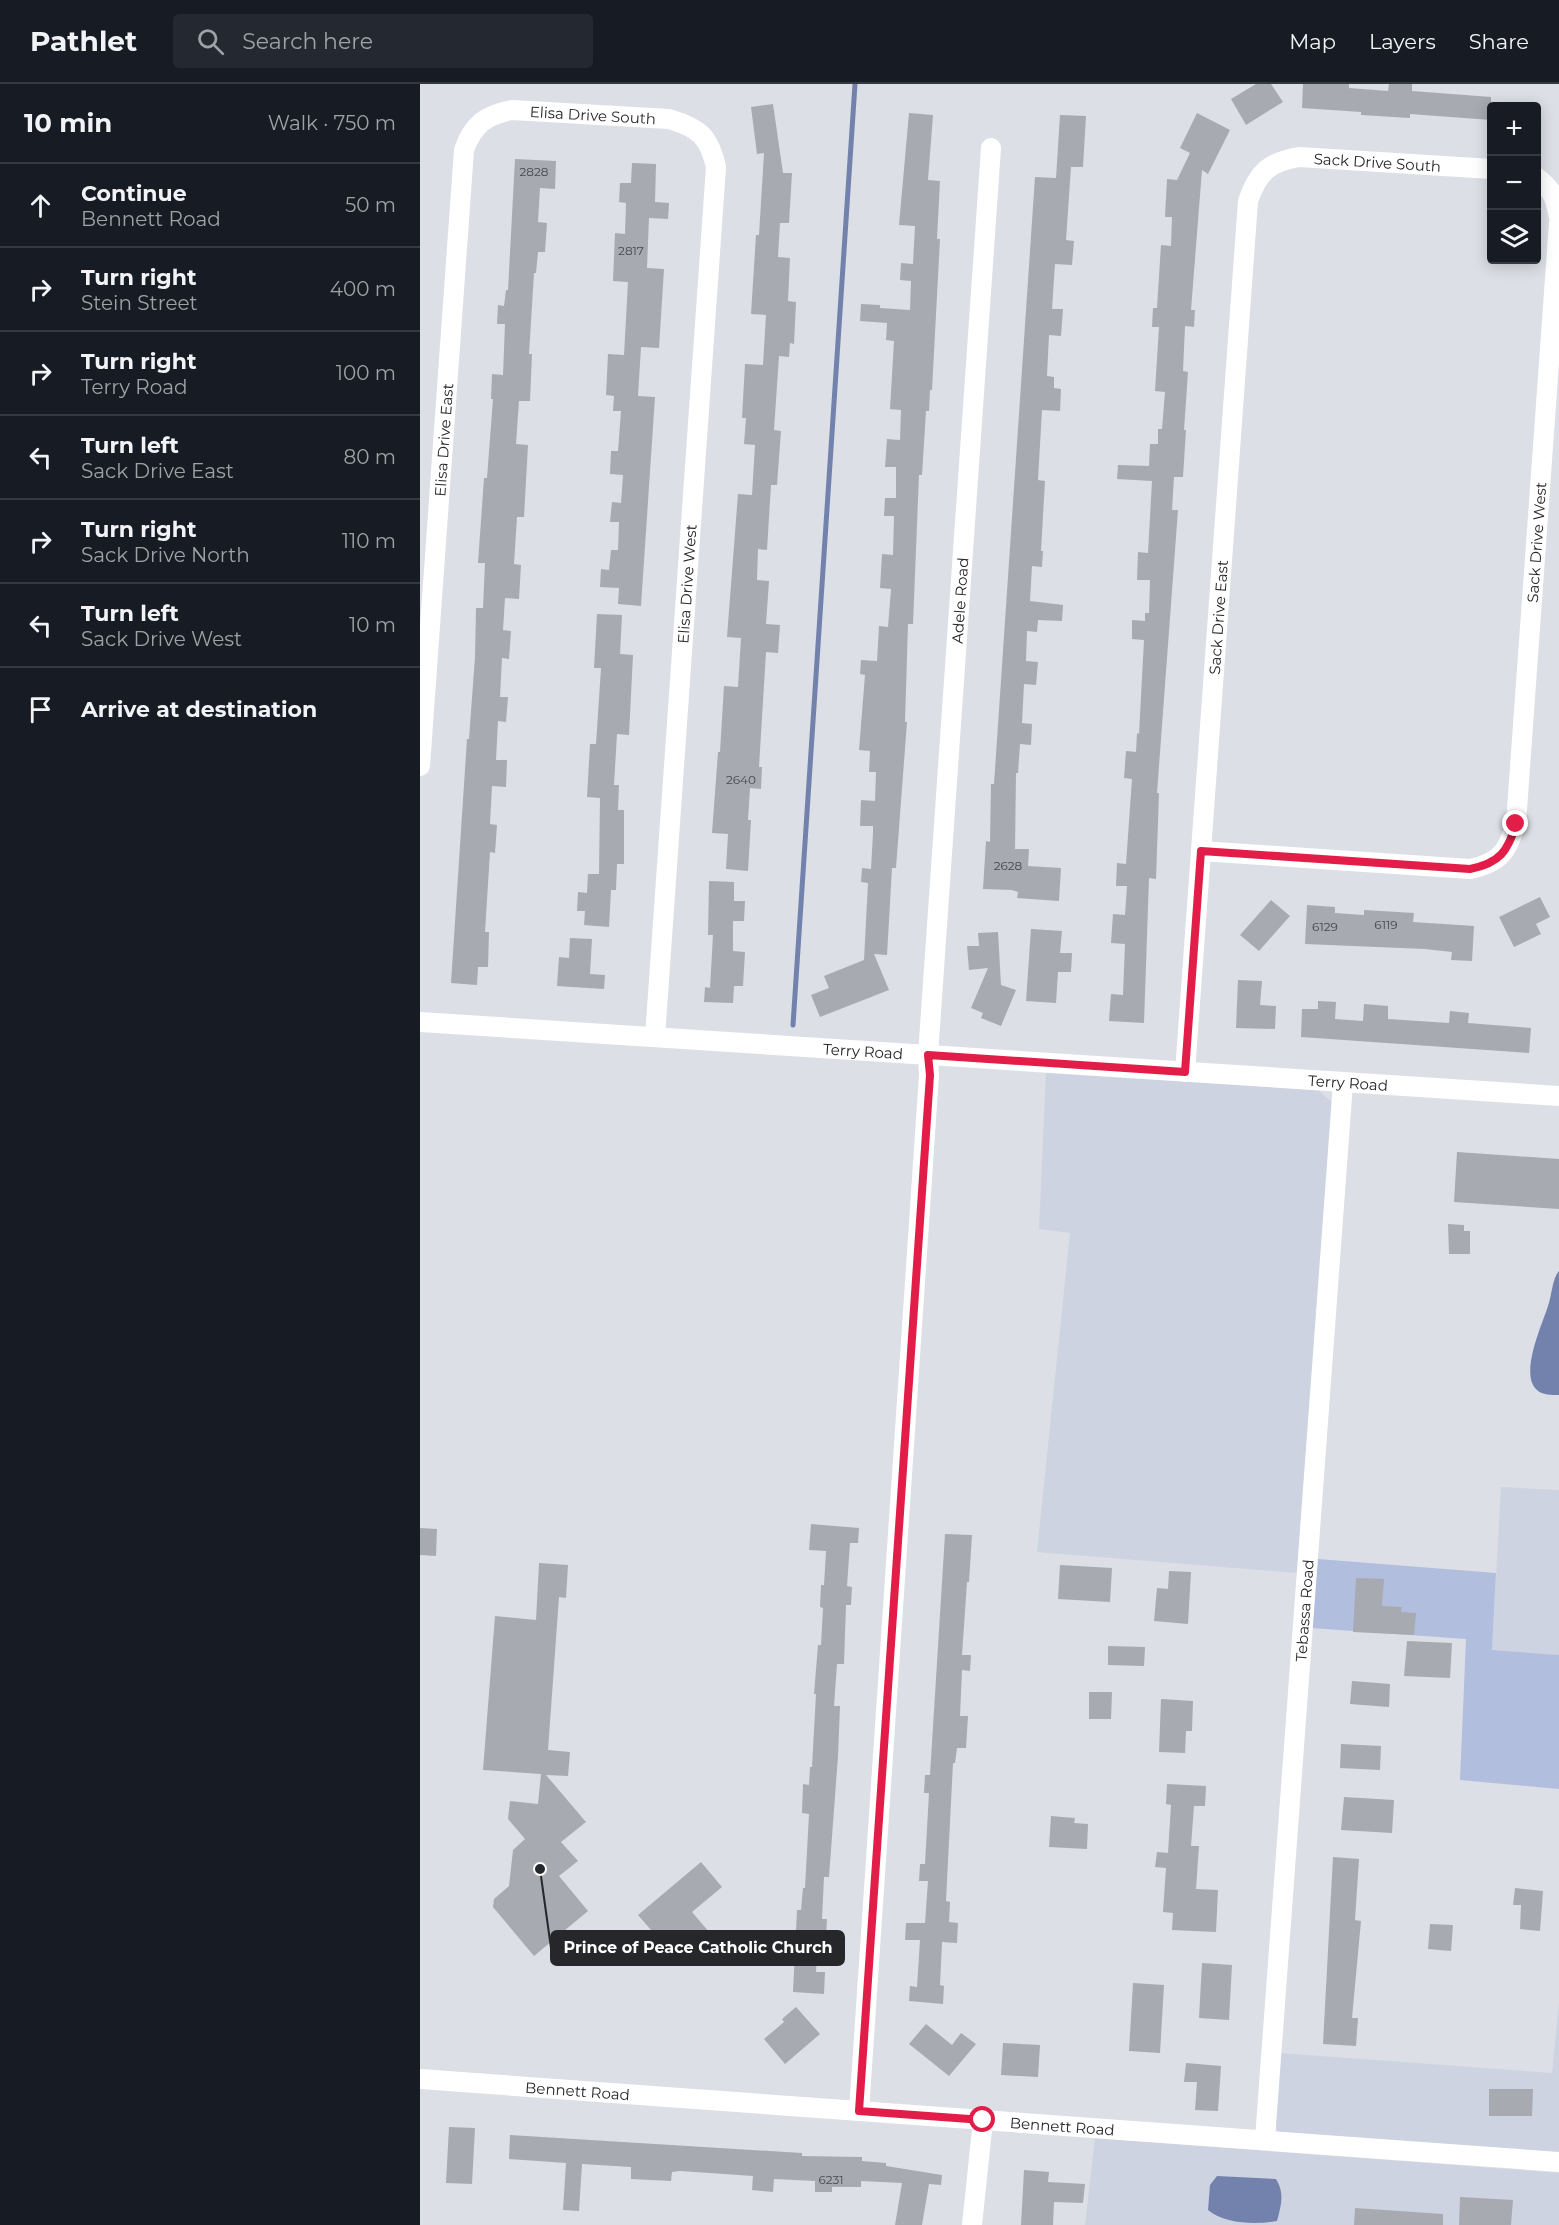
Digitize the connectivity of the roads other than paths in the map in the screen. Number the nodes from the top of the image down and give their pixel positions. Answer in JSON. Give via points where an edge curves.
{"nodes":[{"id":1,"x":482,"y":122,"type":"joint"},
{"id":2,"x":702,"y":134,"type":"joint"},
{"id":3,"x":992,"y":148,"type":"dead end"},
{"id":4,"x":1267,"y":169,"type":"joint"},
{"id":5,"x":1487,"y":169,"type":"edge"},
{"id":6,"x":1543,"y":182,"type":"edge"},
{"id":7,"x":1559,"y":218,"type":"edge"},
{"id":8,"x":1559,"y":223,"type":"edge"},
{"id":9,"x":420,"y":766,"type":"edge"},
{"id":10,"x":1201,"y":851,"type":"junction"},
{"id":11,"x":420,"y":1022,"type":"edge"},
{"id":12,"x":655,"y":1037,"type":"junction"},
{"id":13,"x":928,"y":1055,"type":"junction"},
{"id":14,"x":1185,"y":1072,"type":"junction"},
{"id":15,"x":1343,"y":1083,"type":"junction"},
{"id":16,"x":1559,"y":1096,"type":"edge"},
{"id":17,"x":420,"y":2079,"type":"edge"},
{"id":18,"x":859,"y":2111,"type":"junction"},
{"id":19,"x":983,"y":2120,"type":"junction"},
{"id":20,"x":1264,"y":2139,"type":"junction"},
{"id":21,"x":1559,"y":2162,"type":"edge"},
{"id":22,"x":972,"y":2225,"type":"edge"}],
"edges":[{"from":1,"to":2,"type":"street","name":"Elisa Drive South","via":[[496,113],[512,110],[669,119]]},
{"from":1,"to":9,"type":"street","name":"Elisa Drive East","via":[[470,133],[464,150]]},
{"from":2,"to":12,"type":"street","name":"Elisa Drive West","via":[[712,149],[716,167]]},
{"from":3,"to":13,"type":"street","name":"Adele Road"},
{"from":4,"to":5,"type":"street","name":"Sack Drive South","via":[[1299,157]]},
{"from":4,"to":10,"type":"street","name":"Sack Drive East","via":[[1254,182],[1248,201]]},
{"from":6,"to":7,"type":"street","via":[[1556,198]]},
{"from":8,"to":10,"type":"street","name":"Sack Drive West","via":[[1516,824],[1510,844],[1485,866],[1470,869]]},
{"from":10,"to":14,"type":"street","name":"Sack Drive East"},
{"from":11,"to":12,"type":"street","name":"Terry Road"},
{"from":12,"to":13,"type":"street","name":"Terry Road"},
{"from":13,"to":14,"type":"street","name":"Terry Road"},
{"from":13,"to":18,"type":"street","name":"Adele Road","via":[[930,1075]]},
{"from":14,"to":15,"type":"street","name":"Terry Road"},
{"from":15,"to":16,"type":"street","name":"Terry Road"},
{"from":15,"to":20,"type":"street","name":"Tebassa Road"},
{"from":17,"to":18,"type":"street","name":"Bennett Road"},
{"from":18,"to":19,"type":"street","name":"Bennett Road"},
{"from":19,"to":20,"type":"street","name":"Bennett Road"},
{"from":19,"to":22,"type":"street"},
{"from":20,"to":21,"type":"street","name":"Bennett Road"}]}
